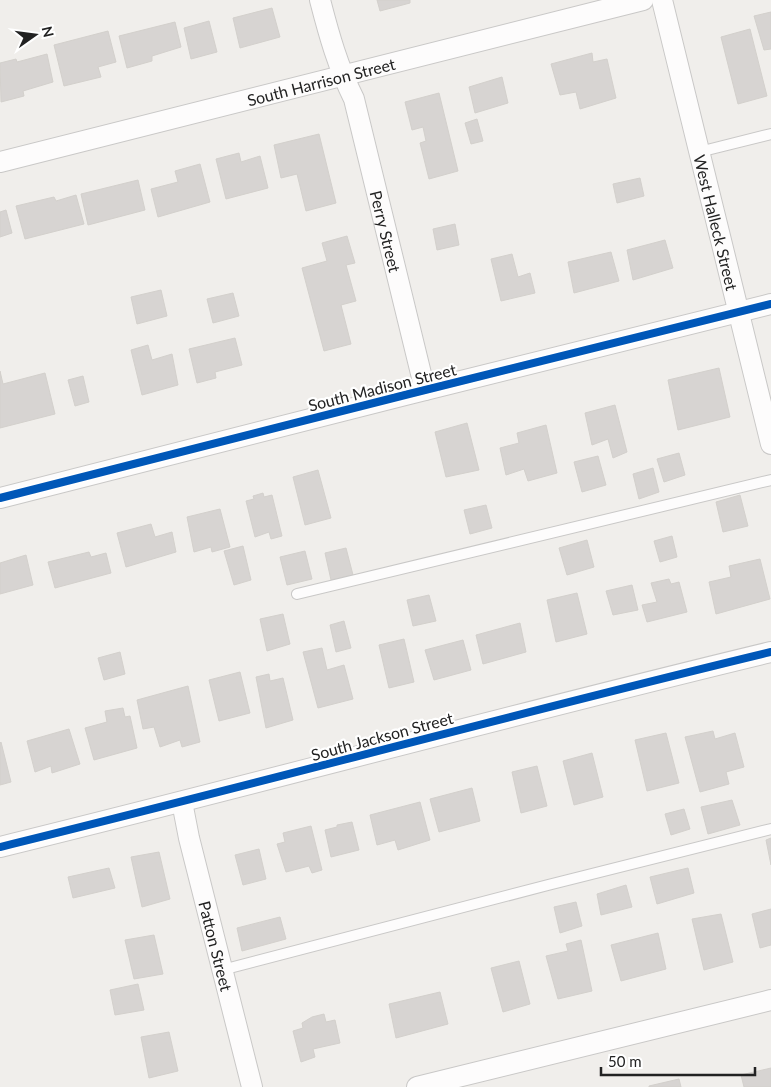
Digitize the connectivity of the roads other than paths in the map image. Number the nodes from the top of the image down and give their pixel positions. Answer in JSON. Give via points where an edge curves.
{"nodes":[{"id":1,"x":320,"y":0,"type":"edge"},
{"id":2,"x":643,"y":0,"type":"edge"},
{"id":3,"x":662,"y":0,"type":"edge"},
{"id":4,"x":342,"y":76,"type":"junction"},
{"id":5,"x":771,"y":134,"type":"edge"},
{"id":6,"x":699,"y":152,"type":"junction"},
{"id":7,"x":0,"y":162,"type":"edge"},
{"id":8,"x":771,"y":304,"type":"edge"},
{"id":9,"x":738,"y":312,"type":"junction"},
{"id":10,"x":425,"y":390,"type":"junction"},
{"id":11,"x":771,"y":444,"type":"edge"},
{"id":12,"x":771,"y":480,"type":"edge"},
{"id":13,"x":0,"y":498,"type":"edge"},
{"id":14,"x":297,"y":594,"type":"dead end"},
{"id":15,"x":771,"y":652,"type":"edge"},
{"id":16,"x":182,"y":802,"type":"junction"},
{"id":17,"x":771,"y":830,"type":"edge"},
{"id":18,"x":0,"y":847,"type":"edge"},
{"id":19,"x":222,"y":970,"type":"junction"},
{"id":20,"x":771,"y":1000,"type":"edge"},
{"id":21,"x":252,"y":1087,"type":"edge"},
{"id":22,"x":417,"y":1087,"type":"edge"}],
"edges":[{"from":1,"to":4,"type":"street","name":"Perry Street"},
{"from":2,"to":4,"type":"street","name":"South Harrison Street"},
{"from":3,"to":6,"type":"street","name":"West Halleck Street"},
{"from":4,"to":7,"type":"street","name":"South Harrison Street"},
{"from":4,"to":10,"type":"street","name":"Perry Street","via":[[354,99]]},
{"from":5,"to":6,"type":"lane"},
{"from":6,"to":9,"type":"street","name":"West Halleck Street"},
{"from":8,"to":9,"type":"street","name":"South Madison Street"},
{"from":9,"to":10,"type":"street","name":"South Madison Street"},
{"from":9,"to":11,"type":"street","name":"West Halleck Street"},
{"from":10,"to":13,"type":"street","name":"South Madison Street"},
{"from":12,"to":14,"type":"lane"},
{"from":15,"to":16,"type":"street","name":"South Jackson Street","via":[[592,695]]},
{"from":16,"to":18,"type":"street","name":"South Jackson Street"},
{"from":16,"to":19,"type":"street","name":"Patton Street"},
{"from":17,"to":19,"type":"lane"},
{"from":19,"to":21,"type":"street","name":"Patton Street"},
{"from":20,"to":22,"type":"street"}]}
